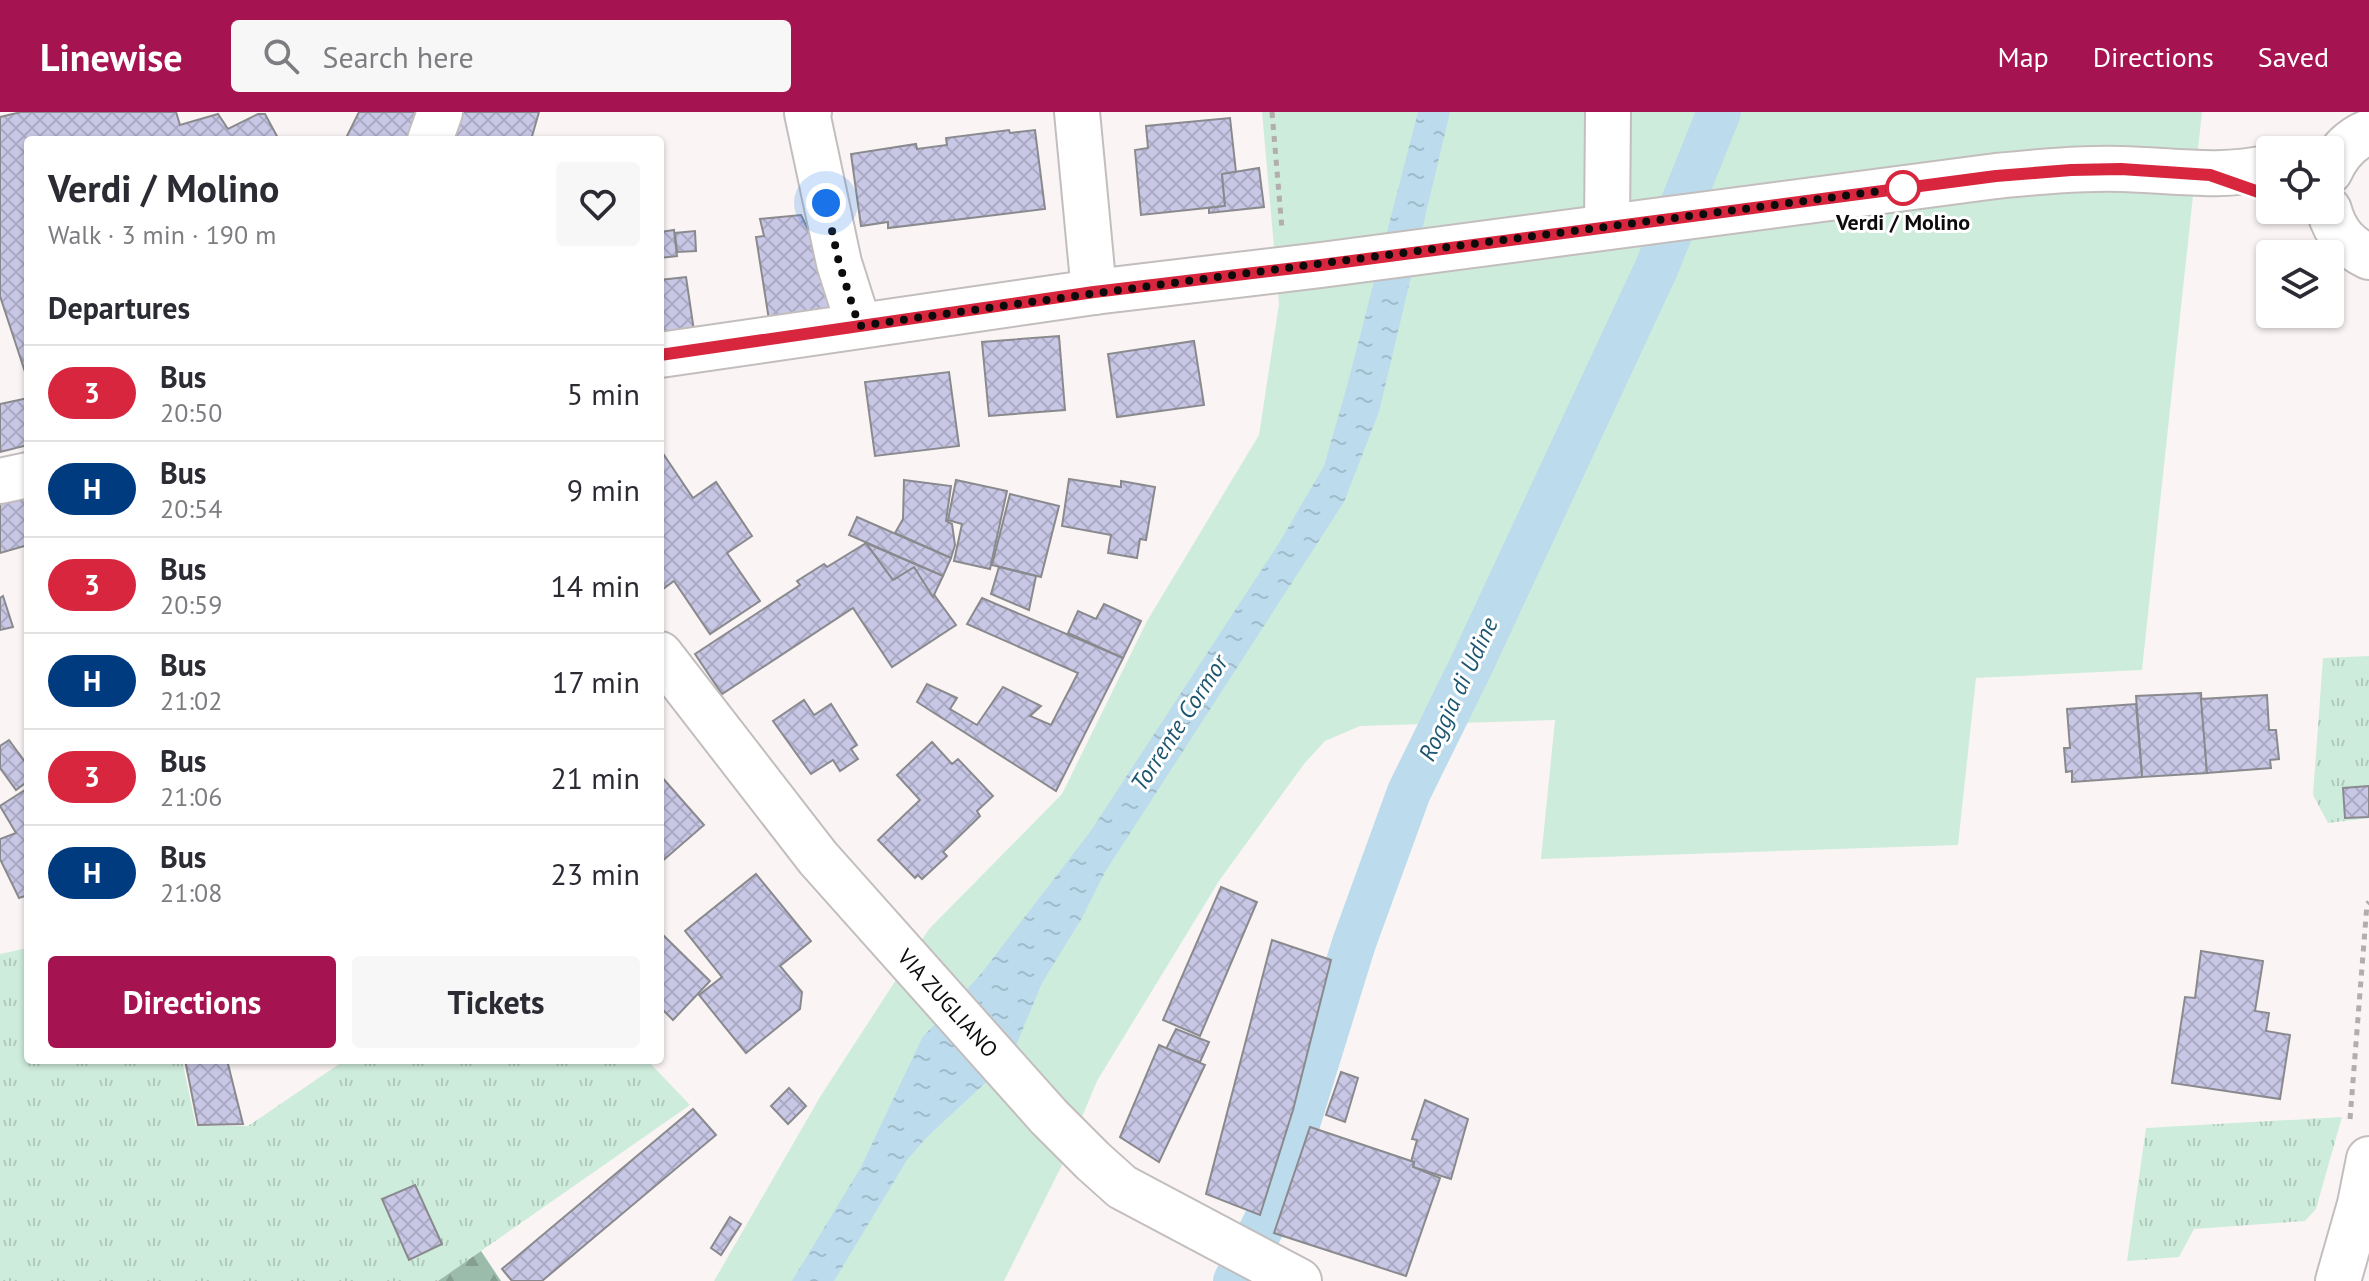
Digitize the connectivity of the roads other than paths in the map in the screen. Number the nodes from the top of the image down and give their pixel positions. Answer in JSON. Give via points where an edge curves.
{"nodes":[{"id":1,"x":440,"y":112,"type":"edge"},
{"id":2,"x":809,"y":112,"type":"edge"},
{"id":3,"x":1077,"y":112,"type":"edge"},
{"id":4,"x":1608,"y":112,"type":"edge"},
{"id":5,"x":431,"y":136,"type":"edge"},
{"id":6,"x":2256,"y":169,"type":"edge"},
{"id":7,"x":2210,"y":175,"type":"junction"},
{"id":8,"x":2256,"y":191,"type":"edge"},
{"id":9,"x":1612,"y":226,"type":"junction"},
{"id":10,"x":1094,"y":292,"type":"junction"},
{"id":11,"x":859,"y":326,"type":"junction"},
{"id":12,"x":664,"y":354,"type":"edge"},
{"id":13,"x":24,"y":476,"type":"edge"},
{"id":14,"x":0,"y":481,"type":"edge"},
{"id":15,"x":664,"y":659,"type":"edge"},
{"id":16,"x":2359,"y":1144,"type":"edge"},
{"id":17,"x":1284,"y":1273,"type":"edge"},
{"id":18,"x":2338,"y":1281,"type":"edge"}],
"edges":[{"from":1,"to":5,"type":"main road"},
{"from":2,"to":11,"type":"main road","via":[[839,263]]},
{"from":3,"to":10,"type":"main road"},
{"from":4,"to":9,"type":"main road"},
{"from":6,"to":7,"type":"main road"},
{"from":7,"to":8,"type":"main road"},
{"from":7,"to":9,"type":"main road","via":[[2121,169],[1996,176]]},
{"from":9,"to":10,"type":"main road"},
{"from":10,"to":11,"type":"main road"},
{"from":11,"to":12,"type":"main road"},
{"from":13,"to":14,"type":"main road"},
{"from":15,"to":17,"type":"main road","name":"VIA ZUGLIANO","via":[[818,858],[1049,1117],[1122,1187]]},
{"from":16,"to":18,"type":"main road","via":[[2360,1204]]}]}
